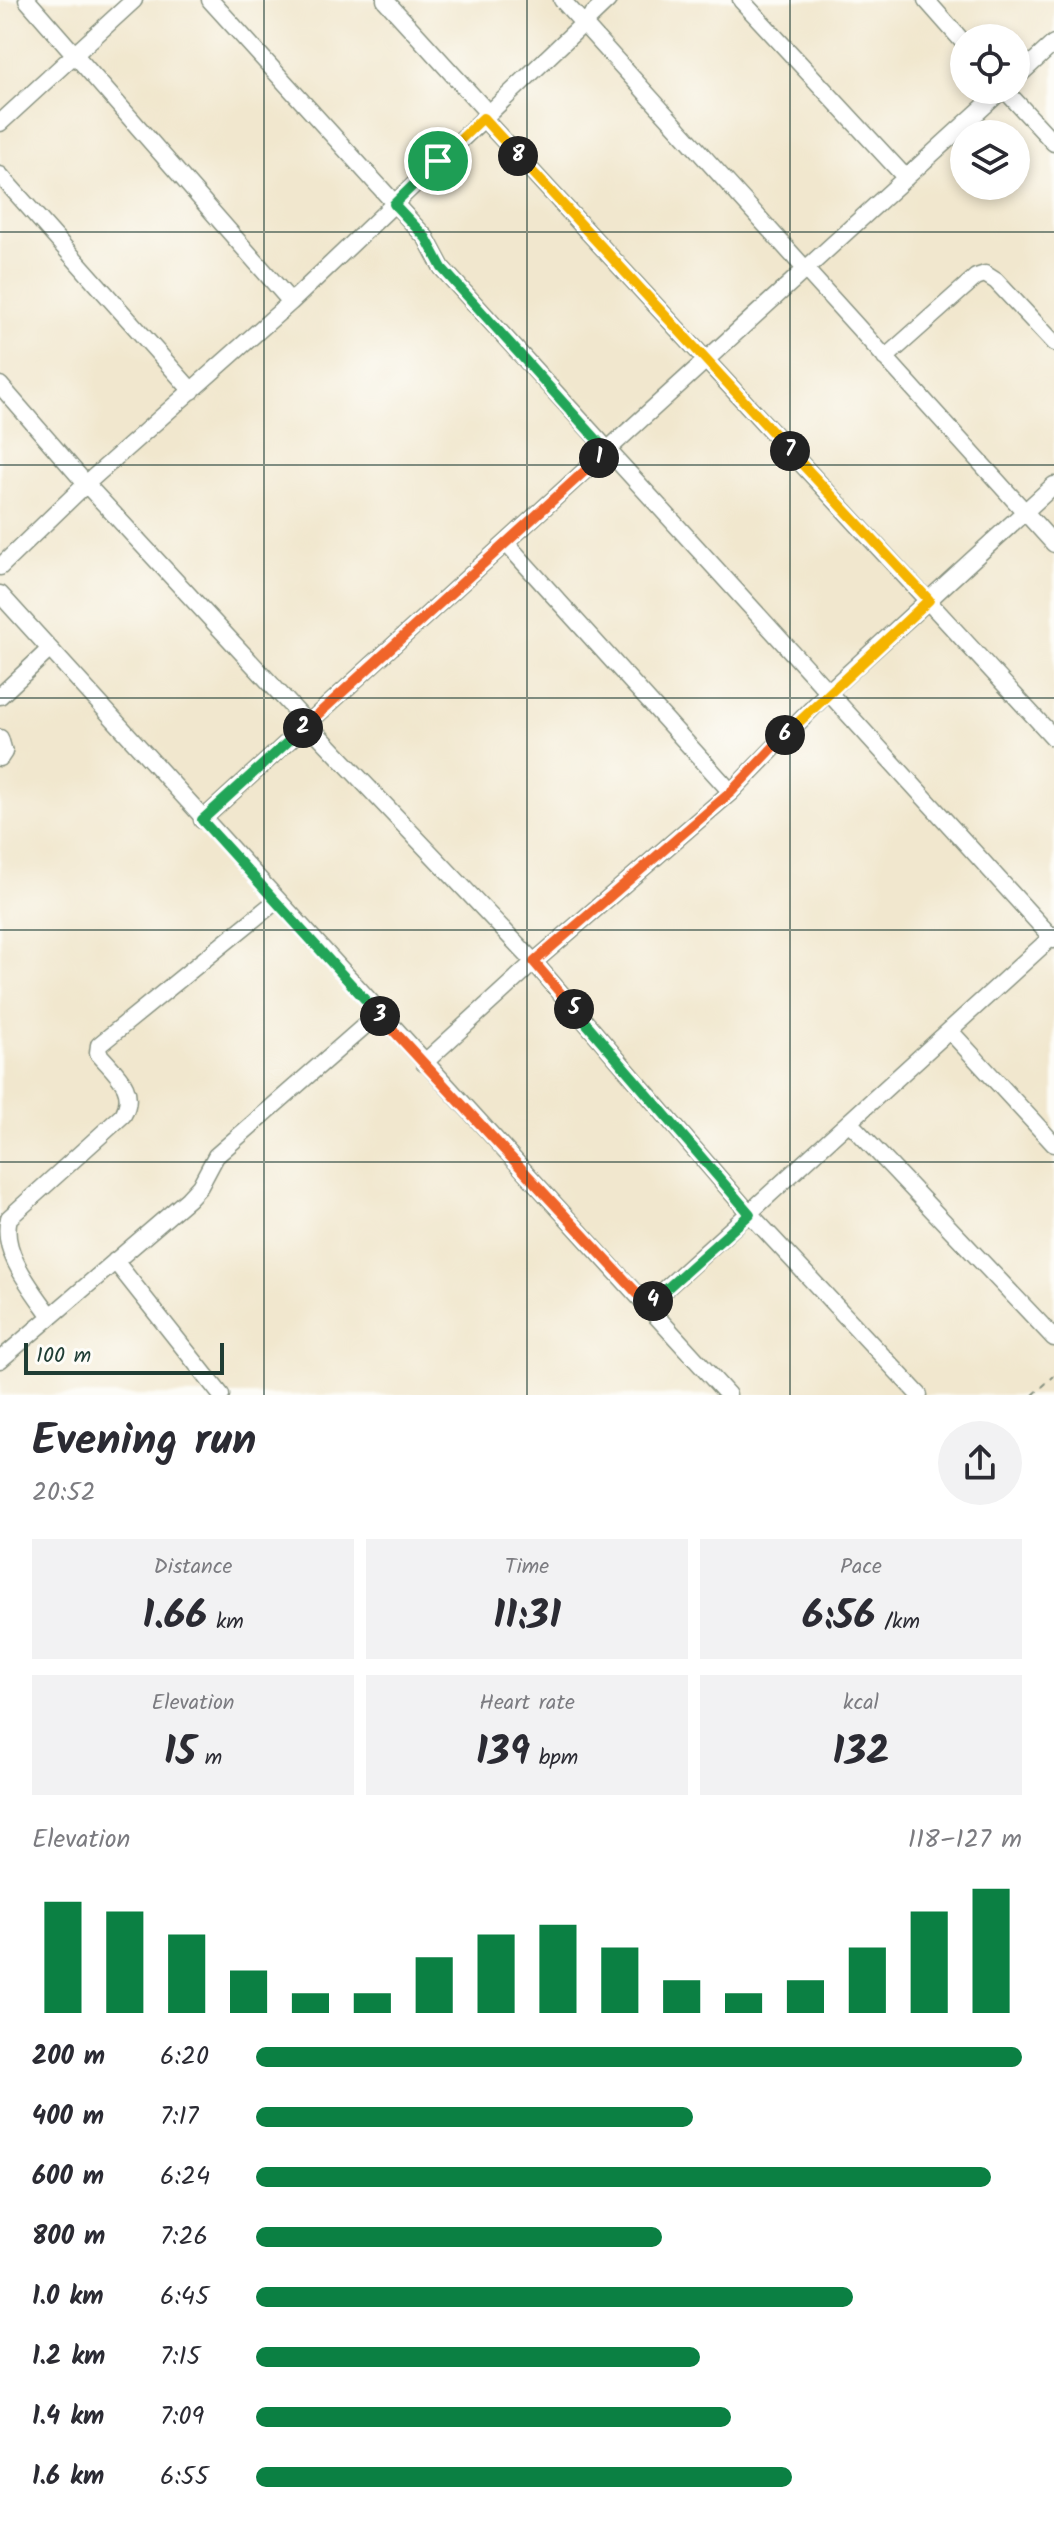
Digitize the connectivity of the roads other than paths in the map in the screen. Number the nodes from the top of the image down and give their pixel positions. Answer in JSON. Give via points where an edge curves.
{"nodes":[{"id":1,"x":27,"y":0,"type":"edge"},
{"id":2,"x":134,"y":0,"type":"edge"},
{"id":3,"x":210,"y":0,"type":"edge"},
{"id":4,"x":385,"y":0,"type":"edge"},
{"id":5,"x":562,"y":0,"type":"edge"},
{"id":6,"x":608,"y":0,"type":"edge"},
{"id":7,"x":741,"y":0,"type":"edge"},
{"id":8,"x":926,"y":0,"type":"edge"},
{"id":9,"x":582,"y":23,"type":"junction"},
{"id":10,"x":950,"y":27,"type":"edge"},
{"id":11,"x":1054,"y":43,"type":"edge"},
{"id":12,"x":76,"y":53,"type":"junction"},
{"id":13,"x":1030,"y":65,"type":"edge"},
{"id":14,"x":988,"y":104,"type":"edge"},
{"id":15,"x":1017,"y":104,"type":"edge"},
{"id":16,"x":486,"y":115,"type":"junction"},
{"id":17,"x":0,"y":123,"type":"edge"},
{"id":18,"x":1054,"y":143,"type":"edge"},
{"id":19,"x":0,"y":175,"type":"edge"},
{"id":20,"x":906,"y":178,"type":"junction"},
{"id":21,"x":394,"y":204,"type":"junction"},
{"id":22,"x":805,"y":270,"type":"junction"},
{"id":23,"x":291,"y":302,"type":"junction"},
{"id":24,"x":1054,"y":343,"type":"edge"},
{"id":25,"x":885,"y":358,"type":"junction"},
{"id":26,"x":706,"y":361,"type":"junction"},
{"id":27,"x":0,"y":385,"type":"edge"},
{"id":28,"x":192,"y":391,"type":"junction"},
{"id":29,"x":607,"y":451,"type":"junction"},
{"id":30,"x":86,"y":484,"type":"junction"},
{"id":31,"x":1054,"y":485,"type":"edge"},
{"id":32,"x":1025,"y":512,"type":"junction"},
{"id":33,"x":506,"y":543,"type":"junction"},
{"id":34,"x":1054,"y":544,"type":"edge"},
{"id":35,"x":0,"y":567,"type":"edge"},
{"id":36,"x":0,"y":594,"type":"edge"},
{"id":37,"x":929,"y":600,"type":"junction"},
{"id":38,"x":50,"y":649,"type":"junction"},
{"id":39,"x":827,"y":693,"type":"junction"},
{"id":40,"x":0,"y":696,"type":"edge"},
{"id":41,"x":308,"y":724,"type":"junction"},
{"id":42,"x":0,"y":738,"type":"edge"},
{"id":43,"x":1054,"y":738,"type":"edge"},
{"id":44,"x":0,"y":758,"type":"edge"},
{"id":45,"x":731,"y":792,"type":"junction"},
{"id":46,"x":202,"y":820,"type":"junction"},
{"id":47,"x":276,"y":901,"type":"junction"},
{"id":48,"x":1053,"y":938,"type":"edge"},
{"id":49,"x":534,"y":962,"type":"junction"},
{"id":50,"x":378,"y":1014,"type":"junction"},
{"id":51,"x":950,"y":1031,"type":"junction"},
{"id":52,"x":424,"y":1063,"type":"junction"},
{"id":53,"x":849,"y":1122,"type":"junction"},
{"id":54,"x":1054,"y":1144,"type":"edge"},
{"id":55,"x":750,"y":1214,"type":"junction"},
{"id":56,"x":115,"y":1261,"type":"junction"},
{"id":57,"x":648,"y":1305,"type":"junction"},
{"id":58,"x":50,"y":1315,"type":"junction"},
{"id":59,"x":1054,"y":1338,"type":"edge"},
{"id":60,"x":0,"y":1360,"type":"edge"},
{"id":61,"x":221,"y":1395,"type":"edge"},
{"id":62,"x":728,"y":1395,"type":"edge"},
{"id":63,"x":919,"y":1395,"type":"edge"}],
"edges":[{"from":1,"to":12,"type":"street"},
{"from":2,"to":12,"type":"street"},
{"from":3,"to":21,"type":"street"},
{"from":4,"to":16,"type":"street"},
{"from":5,"to":9,"type":"street"},
{"from":6,"to":9,"type":"street"},
{"from":7,"to":20,"type":"street"},
{"from":8,"to":10,"type":"street"},
{"from":9,"to":16,"type":"street"},
{"from":9,"to":22,"type":"street"},
{"from":11,"to":13,"type":"street"},
{"from":12,"to":17,"type":"street"},
{"from":12,"to":23,"type":"street"},
{"from":14,"to":20,"type":"street"},
{"from":15,"to":18,"type":"street"},
{"from":16,"to":21,"type":"street"},
{"from":16,"to":26,"type":"street"},
{"from":19,"to":28,"type":"street"},
{"from":20,"to":22,"type":"street"},
{"from":21,"to":23,"type":"street"},
{"from":21,"to":29,"type":"street","via":[[426,238],[442,268]]},
{"from":22,"to":25,"type":"street"},
{"from":22,"to":26,"type":"street"},
{"from":23,"to":28,"type":"street"},
{"from":24,"to":25,"type":"street","via":[[985,274]]},
{"from":25,"to":32,"type":"street"},
{"from":26,"to":29,"type":"street"},
{"from":26,"to":37,"type":"street"},
{"from":27,"to":30,"type":"street"},
{"from":28,"to":30,"type":"street"},
{"from":29,"to":33,"type":"street"},
{"from":29,"to":39,"type":"street"},
{"from":30,"to":35,"type":"street"},
{"from":30,"to":41,"type":"street"},
{"from":31,"to":32,"type":"street"},
{"from":32,"to":34,"type":"street"},
{"from":32,"to":37,"type":"street"},
{"from":33,"to":41,"type":"street"},
{"from":33,"to":45,"type":"street"},
{"from":36,"to":38,"type":"street"},
{"from":37,"to":39,"type":"street"},
{"from":37,"to":43,"type":"street"},
{"from":38,"to":40,"type":"street"},
{"from":38,"to":46,"type":"street"},
{"from":39,"to":45,"type":"street"},
{"from":39,"to":48,"type":"street"},
{"from":41,"to":46,"type":"street"},
{"from":41,"to":49,"type":"street"},
{"from":42,"to":44,"type":"street"},
{"from":45,"to":49,"type":"street"},
{"from":46,"to":47,"type":"street"},
{"from":47,"to":50,"type":"street"},
{"from":47,"to":58,"type":"street","via":[[99,1045],[98,1053],[129,1090],[131,1102],[9,1218],[2,1231],[2,1246]]},
{"from":48,"to":51,"type":"street"},
{"from":49,"to":52,"type":"street"},
{"from":49,"to":55,"type":"street"},
{"from":50,"to":52,"type":"street"},
{"from":50,"to":56,"type":"street","via":[[216,1156],[188,1199]]},
{"from":51,"to":53,"type":"street"},
{"from":51,"to":54,"type":"street"},
{"from":52,"to":57,"type":"street"},
{"from":53,"to":55,"type":"street"},
{"from":53,"to":59,"type":"street"},
{"from":55,"to":57,"type":"street"},
{"from":55,"to":63,"type":"street"},
{"from":56,"to":58,"type":"street"},
{"from":56,"to":61,"type":"street"},
{"from":57,"to":62,"type":"street"},
{"from":58,"to":60,"type":"street"}]}
